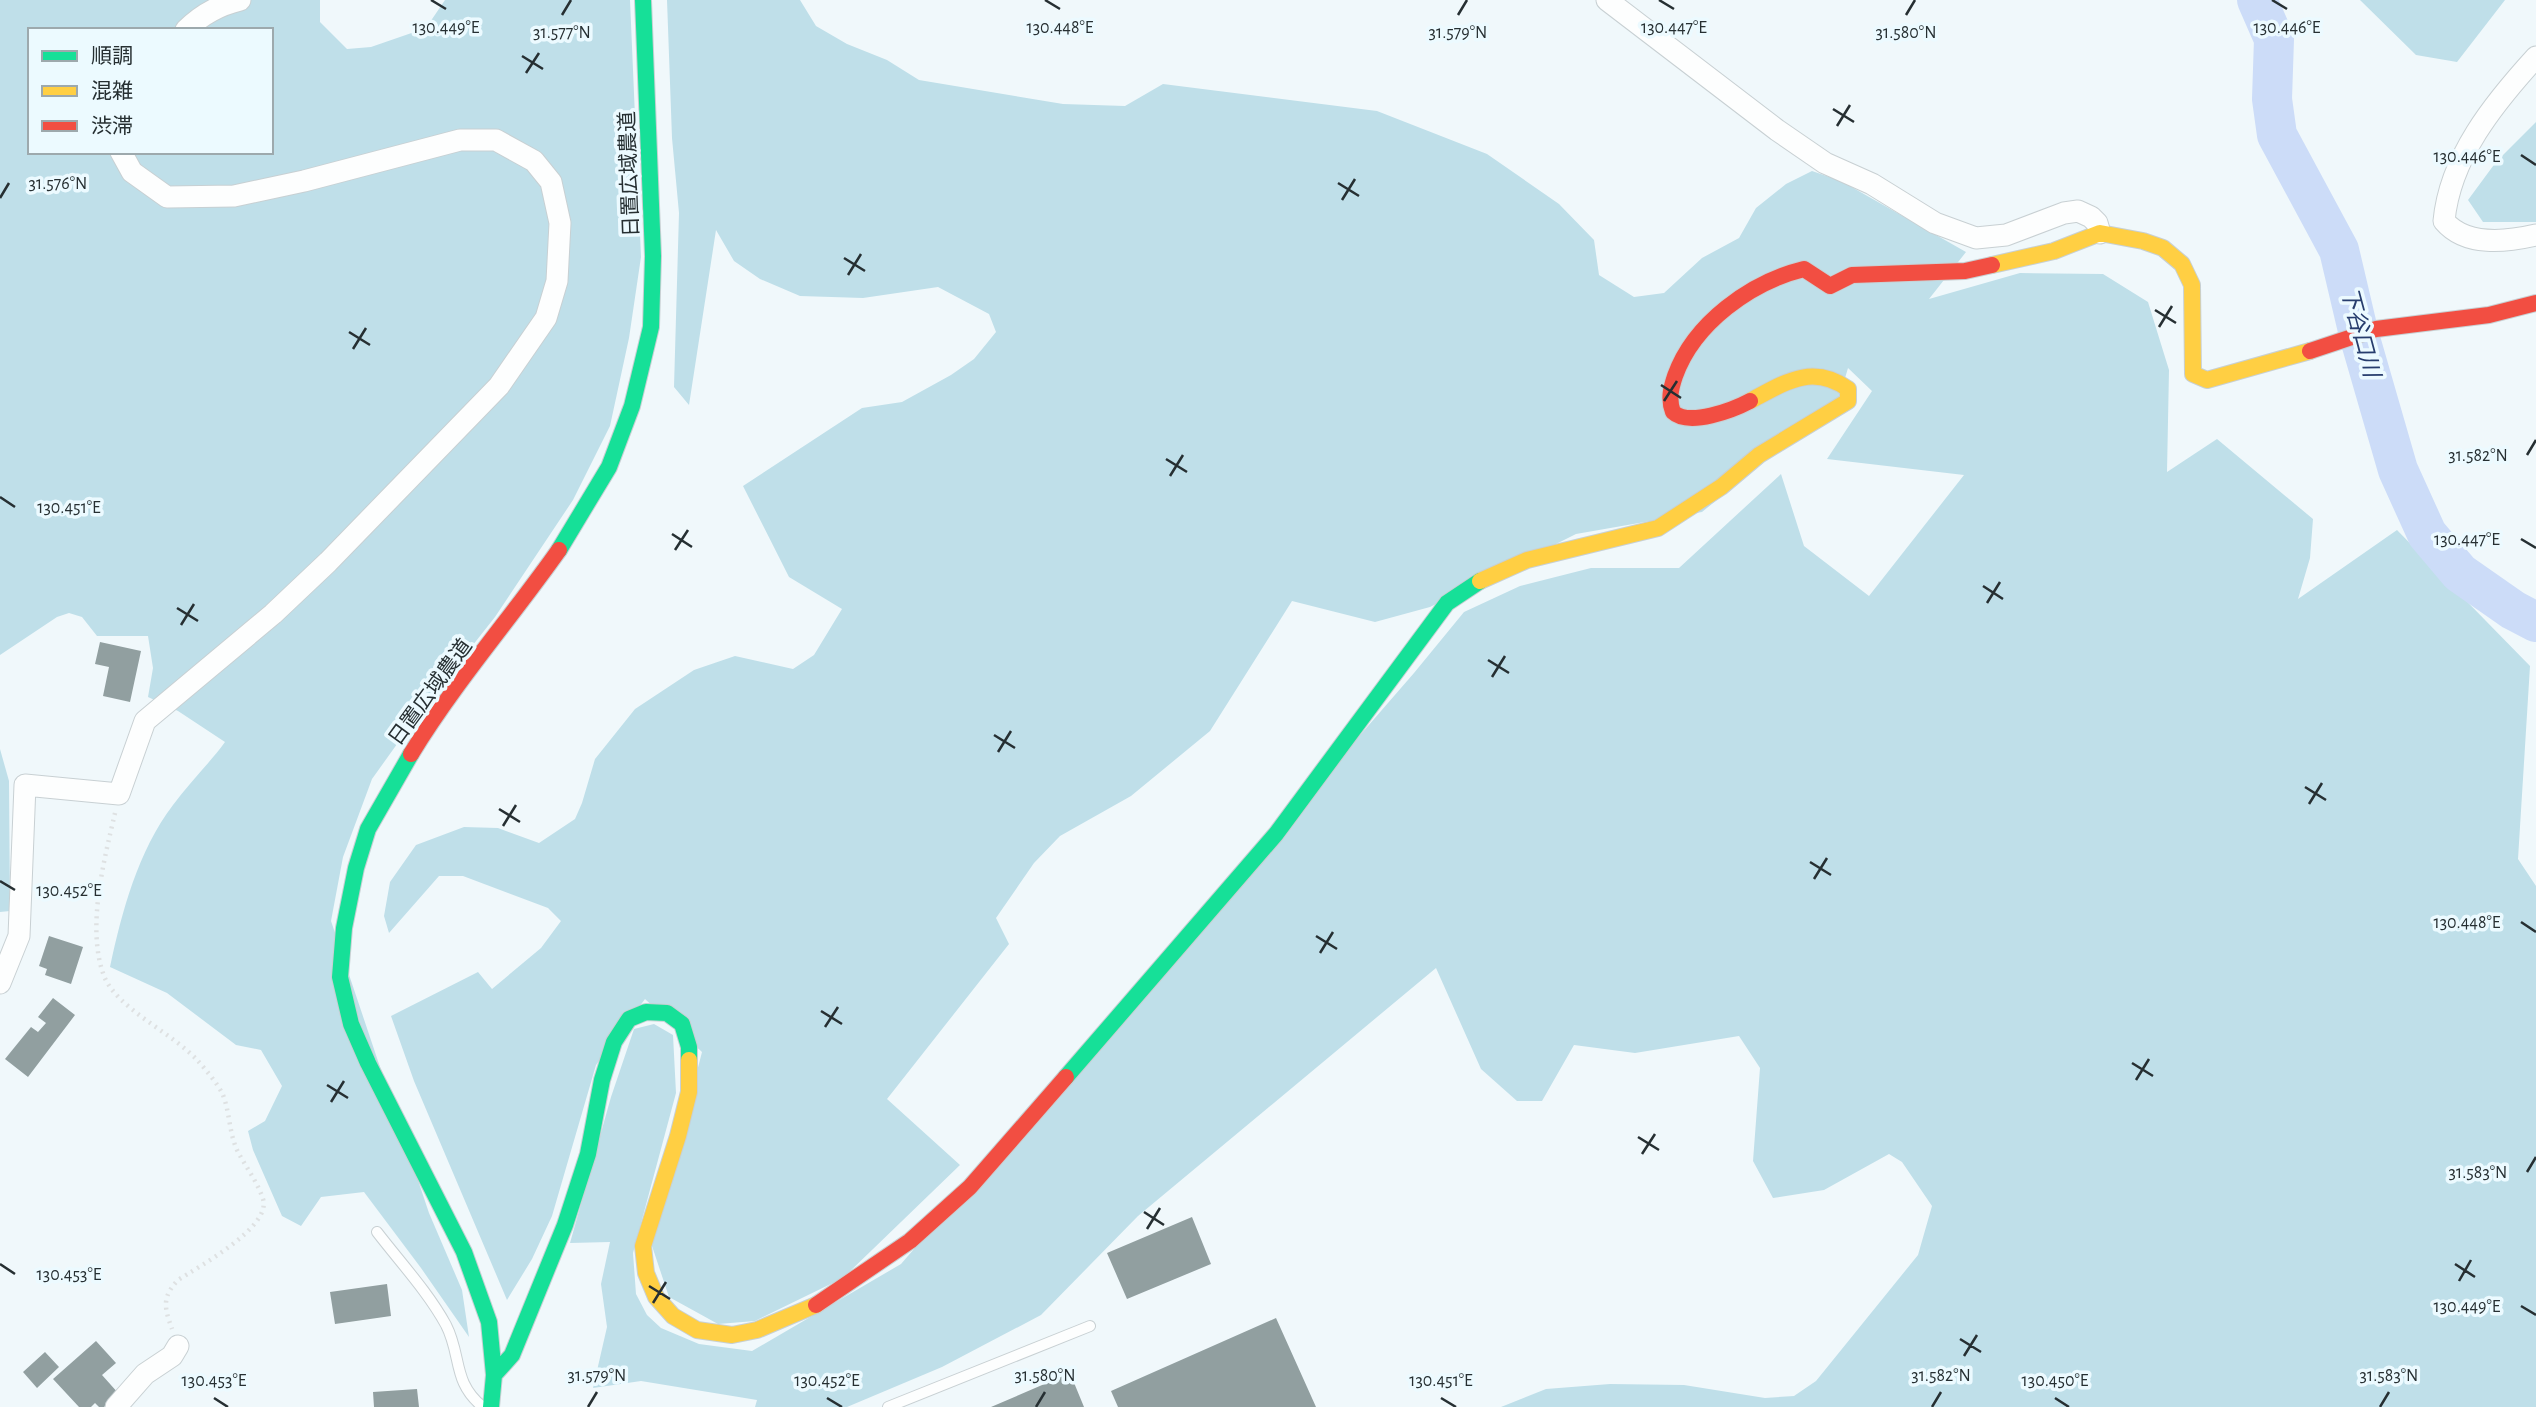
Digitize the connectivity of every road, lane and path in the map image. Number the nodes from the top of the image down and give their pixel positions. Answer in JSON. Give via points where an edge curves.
{"nodes":[{"id":1,"x":240,"y":0,"type":"edge"},
{"id":2,"x":643,"y":0,"type":"edge"},
{"id":3,"x":1607,"y":0,"type":"edge"},
{"id":4,"x":188,"y":28,"type":"edge"},
{"id":5,"x":2536,"y":57,"type":"edge"},
{"id":6,"x":122,"y":154,"type":"edge"},
{"id":7,"x":2100,"y":233,"type":"junction"},
{"id":8,"x":2536,"y":234,"type":"edge"},
{"id":9,"x":2536,"y":303,"type":"edge"},
{"id":10,"x":120,"y":794,"type":"junction"},
{"id":11,"x":0,"y":983,"type":"edge"},
{"id":12,"x":377,"y":1232,"type":"dead end"},
{"id":13,"x":1090,"y":1326,"type":"dead end"},
{"id":14,"x":178,"y":1346,"type":"joint"},
{"id":15,"x":494,"y":1375,"type":"junction"},
{"id":16,"x":116,"y":1407,"type":"edge"},
{"id":17,"x":483,"y":1407,"type":"edge"},
{"id":18,"x":491,"y":1407,"type":"edge"},
{"id":19,"x":888,"y":1407,"type":"edge"}],
"edges":[{"from":1,"to":4,"type":"street","via":[[199,17]]},
{"from":2,"to":15,"type":"street","name":"日置広域農道","via":[[653,256],[651,327],[632,406],[609,467],[570,533],[427,727],[387,794],[368,829],[344,928],[340,977],[351,1024],[464,1252],[489,1322]]},
{"from":3,"to":7,"type":"street","via":[[1796,144],[1934,223],[1976,238],[2006,235],[2078,211],[2097,223]]},
{"from":5,"to":8,"type":"street","via":[[2479,129],[2446,196],[2444,221],[2452,231],[2474,239]]},
{"from":6,"to":10,"type":"street","via":[[132,172],[167,197],[234,196],[460,140],[496,140],[534,161],[551,181],[560,223],[557,281],[546,318],[499,386],[319,571],[145,721]]},
{"from":7,"to":9,"type":"street","via":[[2163,248],[2182,264],[2192,285],[2193,374],[2207,380],[2376,328],[2489,315]]},
{"from":7,"to":15,"type":"street","via":[[2054,251],[1965,271],[1852,275],[1830,286],[1804,269],[1784,273],[1726,306],[1695,339],[1676,371],[1669,399],[1674,414],[1706,416],[1726,411],[1777,385],[1809,377],[1841,382],[1848,389],[1848,401],[1759,455],[1721,487],[1658,528],[1527,560],[1471,585],[1447,603],[1276,834],[970,1187],[910,1241],[810,1309],[732,1335],[697,1330],[673,1316],[656,1297],[646,1273],[643,1246],[689,1092],[689,1047],[682,1024],[667,1013],[646,1012],[629,1019],[614,1042],[602,1080],[587,1154],[565,1225],[512,1355]]},
{"from":10,"to":11,"type":"street","via":[[25,785],[19,936]]},
{"from":10,"to":14,"type":"path","via":[[104,863],[97,927],[104,975],[111,990],[197,1060],[211,1077],[223,1095],[236,1148],[264,1200],[255,1226],[168,1291],[165,1304]]},
{"from":12,"to":17,"type":"lane","via":[[445,1323],[454,1342],[457,1368],[470,1396]]},
{"from":13,"to":19,"type":"lane"},
{"from":14,"to":16,"type":"street"},
{"from":15,"to":18,"type":"street","name":"日置広域農道"}]}
